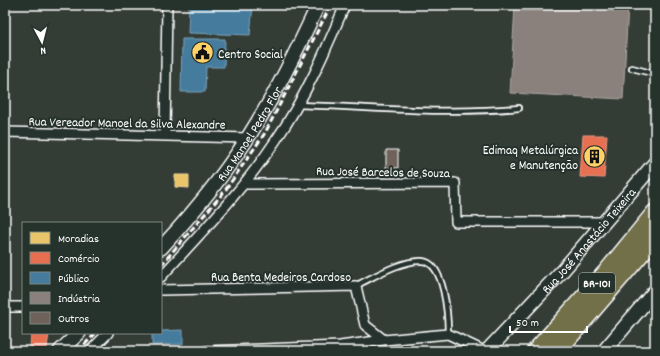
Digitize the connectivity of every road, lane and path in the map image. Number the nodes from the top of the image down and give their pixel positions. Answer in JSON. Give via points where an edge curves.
{"nodes":[{"id":1,"x":167,"y":5,"type":"edge"},
{"id":2,"x":318,"y":5,"type":"edge"},
{"id":3,"x":344,"y":5,"type":"edge"},
{"id":4,"x":632,"y":68,"type":"dead end"},
{"id":5,"x":655,"y":74,"type":"edge"},
{"id":6,"x":298,"y":105,"type":"junction"},
{"id":7,"x":519,"y":108,"type":"dead end"},
{"id":8,"x":5,"y":132,"type":"edge"},
{"id":9,"x":165,"y":135,"type":"junction"},
{"id":10,"x":248,"y":138,"type":"junction"},
{"id":11,"x":655,"y":163,"type":"edge"},
{"id":12,"x":245,"y":184,"type":"junction"},
{"id":13,"x":655,"y":213,"type":"edge"},
{"id":14,"x":606,"y":222,"type":"junction"},
{"id":15,"x":655,"y":237,"type":"edge"},
{"id":16,"x":162,"y":247,"type":"edge"},
{"id":17,"x":162,"y":276,"type":"edge"},
{"id":18,"x":356,"y":286,"type":"junction"},
{"id":19,"x":162,"y":290,"type":"edge"},
{"id":20,"x":652,"y":299,"type":"edge"},
{"id":21,"x":5,"y":307,"type":"edge"},
{"id":22,"x":22,"y":307,"type":"edge"},
{"id":23,"x":78,"y":334,"type":"edge"},
{"id":24,"x":107,"y":334,"type":"edge"},
{"id":25,"x":448,"y":334,"type":"junction"},
{"id":26,"x":384,"y":340,"type":"junction"},
{"id":27,"x":60,"y":351,"type":"edge"},
{"id":28,"x":90,"y":351,"type":"edge"},
{"id":29,"x":206,"y":351,"type":"edge"},
{"id":30,"x":485,"y":351,"type":"edge"},
{"id":31,"x":536,"y":351,"type":"edge"},
{"id":32,"x":557,"y":351,"type":"edge"},
{"id":33,"x":604,"y":351,"type":"edge"}],
"edges":[{"from":1,"to":9,"type":"street"},
{"from":2,"to":10,"type":"main road","name":"Rua Manoel Pedro Flor","via":[[272,97]]},
{"from":3,"to":6,"type":"street"},
{"from":4,"to":5,"type":"lane"},
{"from":6,"to":7,"type":"lane","via":[[441,112]]},
{"from":6,"to":12,"type":"street"},
{"from":8,"to":9,"type":"street","name":"Rua Vereador Manoel da Silva Alexandre"},
{"from":9,"to":10,"type":"street","name":"Rua Vereador Manoel da Silva Alexandre"},
{"from":10,"to":16,"type":"main road","name":"Rua Manoel Pedro Flor","via":[[213,187]]},
{"from":11,"to":14,"type":"main road","name":"Rua José Anastácio Teixeira"},
{"from":12,"to":14,"type":"street","name":"Rua José Barcelos de Souza","via":[[454,182],[456,222]]},
{"from":12,"to":17,"type":"street"},
{"from":13,"to":31,"type":"highway","number":"BR-101","via":[[606,273]]},
{"from":14,"to":30,"type":"main road","name":"Rua José Anastácio Teixeira"},
{"from":15,"to":32,"type":"highway","number":"BR-101"},
{"from":18,"to":19,"type":"street","name":"Rua Benta Medeiros Cardoso"},
{"from":18,"to":25,"type":"lane","via":[[401,265],[422,261],[432,265],[440,279],[447,312]]},
{"from":18,"to":26,"type":"street","name":"Rua Benta Medeiros Cardoso","via":[[365,325]]},
{"from":20,"to":33,"type":"main road"},
{"from":21,"to":22,"type":"street"},
{"from":23,"to":27,"type":"main road"},
{"from":24,"to":28,"type":"street"},
{"from":25,"to":26,"type":"street"},
{"from":25,"to":30,"type":"street"},
{"from":26,"to":29,"type":"street","via":[[340,346]]}]}
